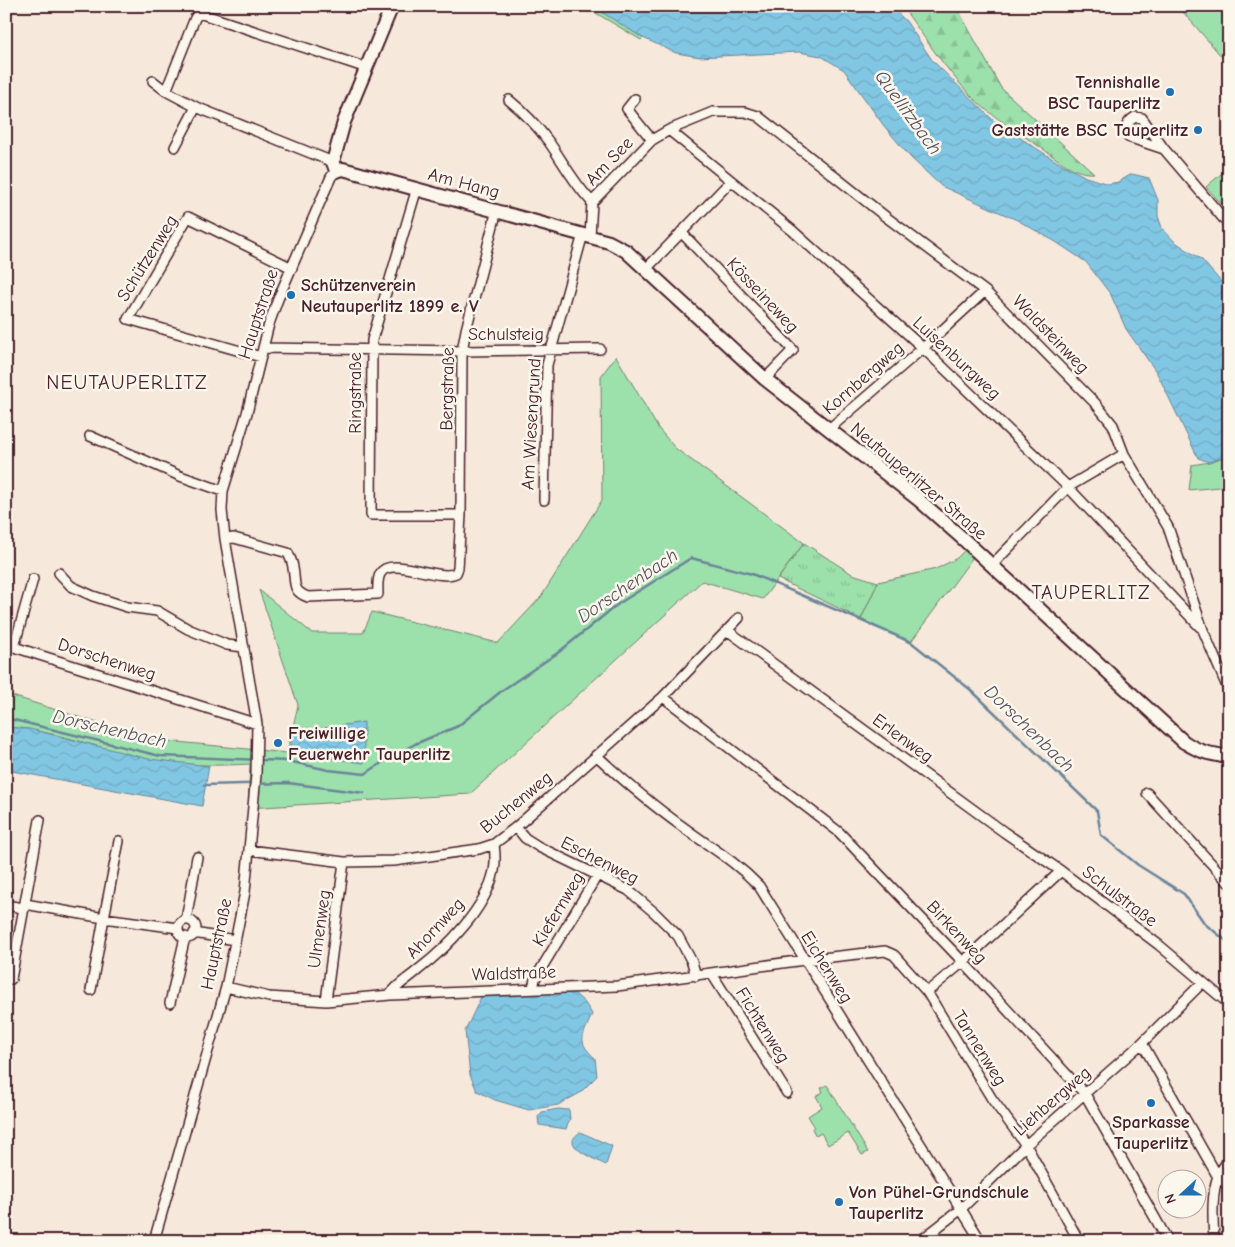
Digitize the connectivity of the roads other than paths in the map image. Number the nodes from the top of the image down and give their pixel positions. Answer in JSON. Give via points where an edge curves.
{"nodes":[{"id":1,"x":392,"y":6,"type":"edge"},
{"id":2,"x":367,"y":68,"type":"junction"},
{"id":3,"x":153,"y":81,"type":"dead end"},
{"id":4,"x":166,"y":91,"type":"junction"},
{"id":5,"x":635,"y":99,"type":"dead end"},
{"id":6,"x":510,"y":100,"type":"dead end"},
{"id":7,"x":196,"y":107,"type":"junction"},
{"id":8,"x":669,"y":130,"type":"junction"},
{"id":9,"x":652,"y":140,"type":"junction"},
{"id":10,"x":175,"y":147,"type":"dead end"},
{"id":11,"x":1164,"y":149,"type":"dead end"},
{"id":12,"x":335,"y":166,"type":"junction"},
{"id":13,"x":731,"y":182,"type":"junction"},
{"id":14,"x":417,"y":188,"type":"junction"},
{"id":15,"x":592,"y":202,"type":"junction"},
{"id":16,"x":497,"y":210,"type":"junction"},
{"id":17,"x":1229,"y":225,"type":"edge"},
{"id":18,"x":681,"y":232,"type":"junction"},
{"id":19,"x":587,"y":235,"type":"junction"},
{"id":20,"x":292,"y":268,"type":"junction"},
{"id":21,"x":646,"y":269,"type":"junction"},
{"id":22,"x":986,"y":291,"type":"junction"},
{"id":23,"x":923,"y":348,"type":"junction"},
{"id":24,"x":600,"y":349,"type":"dead end"},
{"id":25,"x":372,"y":350,"type":"junction"},
{"id":26,"x":462,"y":351,"type":"junction"},
{"id":27,"x":550,"y":351,"type":"junction"},
{"id":28,"x":262,"y":353,"type":"junction"},
{"id":29,"x":765,"y":380,"type":"junction"},
{"id":30,"x":829,"y":429,"type":"junction"},
{"id":31,"x":90,"y":436,"type":"dead end"},
{"id":32,"x":1124,"y":454,"type":"junction"},
{"id":33,"x":1068,"y":487,"type":"junction"},
{"id":34,"x":223,"y":491,"type":"junction"},
{"id":35,"x":544,"y":500,"type":"dead end"},
{"id":36,"x":461,"y":516,"type":"junction"},
{"id":37,"x":225,"y":539,"type":"junction"},
{"id":38,"x":992,"y":565,"type":"junction"},
{"id":39,"x":59,"y":573,"type":"dead end"},
{"id":40,"x":33,"y":579,"type":"dead end"},
{"id":41,"x":739,"y":618,"type":"dead end"},
{"id":42,"x":727,"y":630,"type":"junction"},
{"id":43,"x":1203,"y":630,"type":"junction"},
{"id":44,"x":244,"y":647,"type":"junction"},
{"id":45,"x":664,"y":697,"type":"junction"},
{"id":46,"x":257,"y":724,"type":"junction"},
{"id":47,"x":1229,"y":749,"type":"edge"},
{"id":48,"x":596,"y":755,"type":"junction"},
{"id":49,"x":1229,"y":758,"type":"edge"},
{"id":50,"x":1147,"y":793,"type":"dead end"},
{"id":51,"x":40,"y":820,"type":"dead end"},
{"id":52,"x":516,"y":828,"type":"junction"},
{"id":53,"x":119,"y":842,"type":"dead end"},
{"id":54,"x":494,"y":844,"type":"junction"},
{"id":55,"x":249,"y":850,"type":"junction"},
{"id":56,"x":197,"y":857,"type":"dead end"},
{"id":57,"x":344,"y":862,"type":"junction"},
{"id":58,"x":1061,"y":871,"type":"junction"},
{"id":59,"x":598,"y":874,"type":"junction"},
{"id":60,"x":1229,"y":883,"type":"edge"},
{"id":61,"x":6,"y":905,"type":"edge"},
{"id":62,"x":24,"y":906,"type":"junction"},
{"id":63,"x":104,"y":918,"type":"junction"},
{"id":64,"x":186,"y":920,"type":"junction"},
{"id":65,"x":178,"y":928,"type":"junction"},
{"id":66,"x":195,"y":931,"type":"junction"},
{"id":67,"x":185,"y":937,"type":"junction"},
{"id":68,"x":235,"y":937,"type":"junction"},
{"id":69,"x":804,"y":960,"type":"junction"},
{"id":70,"x":963,"y":962,"type":"junction"},
{"id":71,"x":712,"y":974,"type":"junction"},
{"id":72,"x":696,"y":976,"type":"junction"},
{"id":73,"x":11,"y":978,"type":"dead end"},
{"id":74,"x":1203,"y":982,"type":"junction"},
{"id":75,"x":226,"y":987,"type":"junction"},
{"id":76,"x":533,"y":988,"type":"junction"},
{"id":77,"x":91,"y":990,"type":"dead end"},
{"id":78,"x":927,"y":992,"type":"junction"},
{"id":79,"x":390,"y":995,"type":"junction"},
{"id":80,"x":326,"y":1001,"type":"junction"},
{"id":81,"x":170,"y":1003,"type":"dead end"},
{"id":82,"x":1229,"y":1004,"type":"edge"},
{"id":83,"x":1142,"y":1044,"type":"junction"},
{"id":84,"x":787,"y":1093,"type":"dead end"},
{"id":85,"x":1085,"y":1094,"type":"junction"},
{"id":86,"x":1026,"y":1145,"type":"junction"},
{"id":87,"x":1229,"y":1159,"type":"edge"},
{"id":88,"x":1218,"y":1177,"type":"junction"},
{"id":89,"x":1229,"y":1186,"type":"edge"},
{"id":90,"x":961,"y":1209,"type":"junction"},
{"id":91,"x":154,"y":1241,"type":"edge"},
{"id":92,"x":920,"y":1241,"type":"edge"},
{"id":93,"x":981,"y":1241,"type":"edge"},
{"id":94,"x":1079,"y":1241,"type":"edge"},
{"id":95,"x":1168,"y":1241,"type":"edge"},
{"id":96,"x":1214,"y":1241,"type":"edge"}],
"edges":[{"from":1,"to":2,"type":"street","name":"Hauptstraße"},
{"from":2,"to":4,"type":"street","via":[[199,14]]},
{"from":2,"to":12,"type":"street","name":"Hauptstraße","via":[[344,122]]},
{"from":3,"to":4,"type":"street"},
{"from":4,"to":7,"type":"street"},
{"from":5,"to":9,"type":"street","name":"Am See","via":[[628,109]]},
{"from":6,"to":15,"type":"street","via":[[547,140]]},
{"from":7,"to":10,"type":"street"},
{"from":7,"to":12,"type":"street"},
{"from":8,"to":9,"type":"street","name":"Am See"},
{"from":8,"to":13,"type":"street","name":"Luisenburgweg"},
{"from":8,"to":22,"type":"street","name":"Waldsteinweg","via":[[713,112],[745,112],[758,116]]},
{"from":9,"to":15,"type":"street","name":"Am See"},
{"from":11,"to":17,"type":"street"},
{"from":12,"to":14,"type":"street","name":"Am Hang"},
{"from":12,"to":20,"type":"street","name":"Hauptstraße"},
{"from":13,"to":18,"type":"street"},
{"from":13,"to":23,"type":"street","name":"Luisenburgweg","via":[[793,231]]},
{"from":14,"to":16,"type":"street","name":"Am Hang"},
{"from":14,"to":25,"type":"street","name":"Ringstraße","via":[[372,340]]},
{"from":15,"to":19,"type":"street","name":"Am See"},
{"from":16,"to":19,"type":"street","name":"Am Hang"},
{"from":16,"to":26,"type":"street","name":"Bergstraße"},
{"from":18,"to":21,"type":"street"},
{"from":18,"to":29,"type":"street","name":"Kösseineweg","via":[[793,350]]},
{"from":19,"to":21,"type":"street","name":"Neutauperlitzer Straße","via":[[626,251]]},
{"from":19,"to":27,"type":"street","name":"Am Wiesengrund"},
{"from":20,"to":28,"type":"street","name":"Hauptstraße","via":[[278,299]]},
{"from":20,"to":28,"type":"street","name":"Schützenweg","via":[[188,217],[128,319]]},
{"from":21,"to":29,"type":"street","name":"Neutauperlitzer Straße"},
{"from":22,"to":23,"type":"street","name":"Kornbergweg"},
{"from":22,"to":32,"type":"street","name":"Waldsteinweg","via":[[1096,404],[1113,426]]},
{"from":23,"to":30,"type":"street","name":"Kornbergweg"},
{"from":23,"to":33,"type":"street","name":"Luisenburgweg"},
{"from":24,"to":27,"type":"street","name":"Schulsteig"},
{"from":25,"to":26,"type":"street","name":"Schulsteig"},
{"from":25,"to":28,"type":"street","name":"Schulsteig"},
{"from":25,"to":36,"type":"street","name":"Ringstraße","via":[[370,514]]},
{"from":26,"to":27,"type":"street","name":"Schulsteig"},
{"from":26,"to":36,"type":"street","name":"Bergstraße"},
{"from":27,"to":35,"type":"street","name":"Am Wiesengrund"},
{"from":28,"to":34,"type":"street","name":"Hauptstraße"},
{"from":29,"to":30,"type":"street","name":"Neutauperlitzer Straße"},
{"from":30,"to":38,"type":"street","name":"Neutauperlitzer Straße","via":[[919,500]]},
{"from":31,"to":34,"type":"street","via":[[180,476]]},
{"from":32,"to":33,"type":"street"},
{"from":32,"to":43,"type":"street","name":"Waldsteinweg","via":[[1168,527]]},
{"from":33,"to":38,"type":"street"},
{"from":33,"to":43,"type":"street","name":"Luisenburgweg"},
{"from":34,"to":37,"type":"street","name":"Hauptstraße"},
{"from":36,"to":37,"type":"street","name":"Bergstraße","via":[[456,573],[445,576],[395,566],[382,571],[378,594],[302,595],[294,584],[288,553],[234,538]]},
{"from":37,"to":44,"type":"street","name":"Hauptstraße"},
{"from":38,"to":49,"type":"street","name":"Neutauperlitzer Straße","via":[[1184,742],[1201,751]]},
{"from":39,"to":44,"type":"street","via":[[71,586],[93,596],[127,607],[156,611],[202,635],[227,645]]},
{"from":40,"to":46,"type":"street","name":"Dorschenweg","via":[[14,647]]},
{"from":41,"to":42,"type":"street","name":"Buchenweg"},
{"from":42,"to":45,"type":"street","name":"Buchenweg"},
{"from":42,"to":58,"type":"street","name":"Erlenweg"},
{"from":43,"to":47,"type":"street","name":"Waldsteinweg","via":[[1228,689]]},
{"from":44,"to":46,"type":"street","name":"Hauptstraße"},
{"from":45,"to":48,"type":"street","name":"Buchenweg"},
{"from":45,"to":70,"type":"street","name":"Birkenweg","via":[[840,832]]},
{"from":46,"to":55,"type":"street","name":"Hauptstraße"},
{"from":48,"to":52,"type":"street","name":"Buchenweg"},
{"from":48,"to":69,"type":"street","name":"Eichenweg","via":[[642,796],[743,870],[759,886]]},
{"from":50,"to":60,"type":"street"},
{"from":51,"to":62,"type":"street"},
{"from":52,"to":54,"type":"street","name":"Buchenweg"},
{"from":52,"to":59,"type":"street","name":"Eschenweg","via":[[539,847]]},
{"from":53,"to":63,"type":"street"},
{"from":54,"to":57,"type":"street","name":"Buchenweg","via":[[439,856]]},
{"from":54,"to":79,"type":"street","name":"Ahornweg","via":[[494,870],[488,890],[477,908],[442,949]]},
{"from":55,"to":57,"type":"street","name":"Buchenweg"},
{"from":55,"to":68,"type":"street","name":"Hauptstraße","via":[[245,892]]},
{"from":56,"to":64,"type":"street"},
{"from":57,"to":80,"type":"street","name":"Ulmenweg"},
{"from":58,"to":70,"type":"street","name":"Schulstraße"},
{"from":58,"to":74,"type":"street","name":"Schulstraße"},
{"from":59,"to":72,"type":"street","name":"Eschenweg","via":[[628,890],[678,936]]},
{"from":59,"to":76,"type":"street","name":"Kiefernweg","via":[[535,979]]},
{"from":61,"to":62,"type":"street"},
{"from":62,"to":63,"type":"street"},
{"from":62,"to":73,"type":"street"},
{"from":63,"to":65,"type":"street"},
{"from":63,"to":77,"type":"street"},
{"from":64,"to":65,"type":"street"},
{"from":64,"to":66,"type":"street","via":[[193,922]]},
{"from":65,"to":67,"type":"street"},
{"from":66,"to":67,"type":"street"},
{"from":66,"to":68,"type":"street"},
{"from":67,"to":81,"type":"street"},
{"from":68,"to":75,"type":"street","name":"Hauptstraße"},
{"from":69,"to":71,"type":"street","name":"Waldstraße"},
{"from":69,"to":78,"type":"street","name":"Tannenweg","via":[[885,951],[894,955]]},
{"from":69,"to":90,"type":"street","name":"Eichenweg"},
{"from":70,"to":78,"type":"street","name":"Schulstraße"},
{"from":70,"to":85,"type":"street","name":"Birkenweg"},
{"from":71,"to":72,"type":"street","name":"Waldstraße"},
{"from":71,"to":84,"type":"street","name":"Fichtenweg"},
{"from":72,"to":76,"type":"street","name":"Waldstraße","via":[[618,986]]},
{"from":74,"to":82,"type":"street","name":"Schulstraße"},
{"from":74,"to":83,"type":"street","name":"Liehbergweg"},
{"from":75,"to":80,"type":"street","name":"Waldstraße","via":[[269,997]]},
{"from":75,"to":91,"type":"street","name":"Hauptstraße"},
{"from":76,"to":79,"type":"street","name":"Waldstraße"},
{"from":78,"to":86,"type":"street","name":"Tannenweg","via":[[992,1098]]},
{"from":79,"to":80,"type":"street","name":"Waldstraße"},
{"from":83,"to":85,"type":"street","name":"Liehbergweg"},
{"from":83,"to":88,"type":"street"},
{"from":85,"to":86,"type":"street","name":"Liehbergweg"},
{"from":85,"to":95,"type":"street","name":"Birkenweg"},
{"from":86,"to":90,"type":"street","name":"Liehbergweg"},
{"from":86,"to":94,"type":"street","name":"Tannenweg"},
{"from":87,"to":88,"type":"street"},
{"from":88,"to":89,"type":"street"},
{"from":88,"to":96,"type":"street","via":[[1213,1216]]},
{"from":90,"to":92,"type":"street","name":"Liehbergweg"},
{"from":90,"to":93,"type":"street","name":"Eichenweg"}]}
